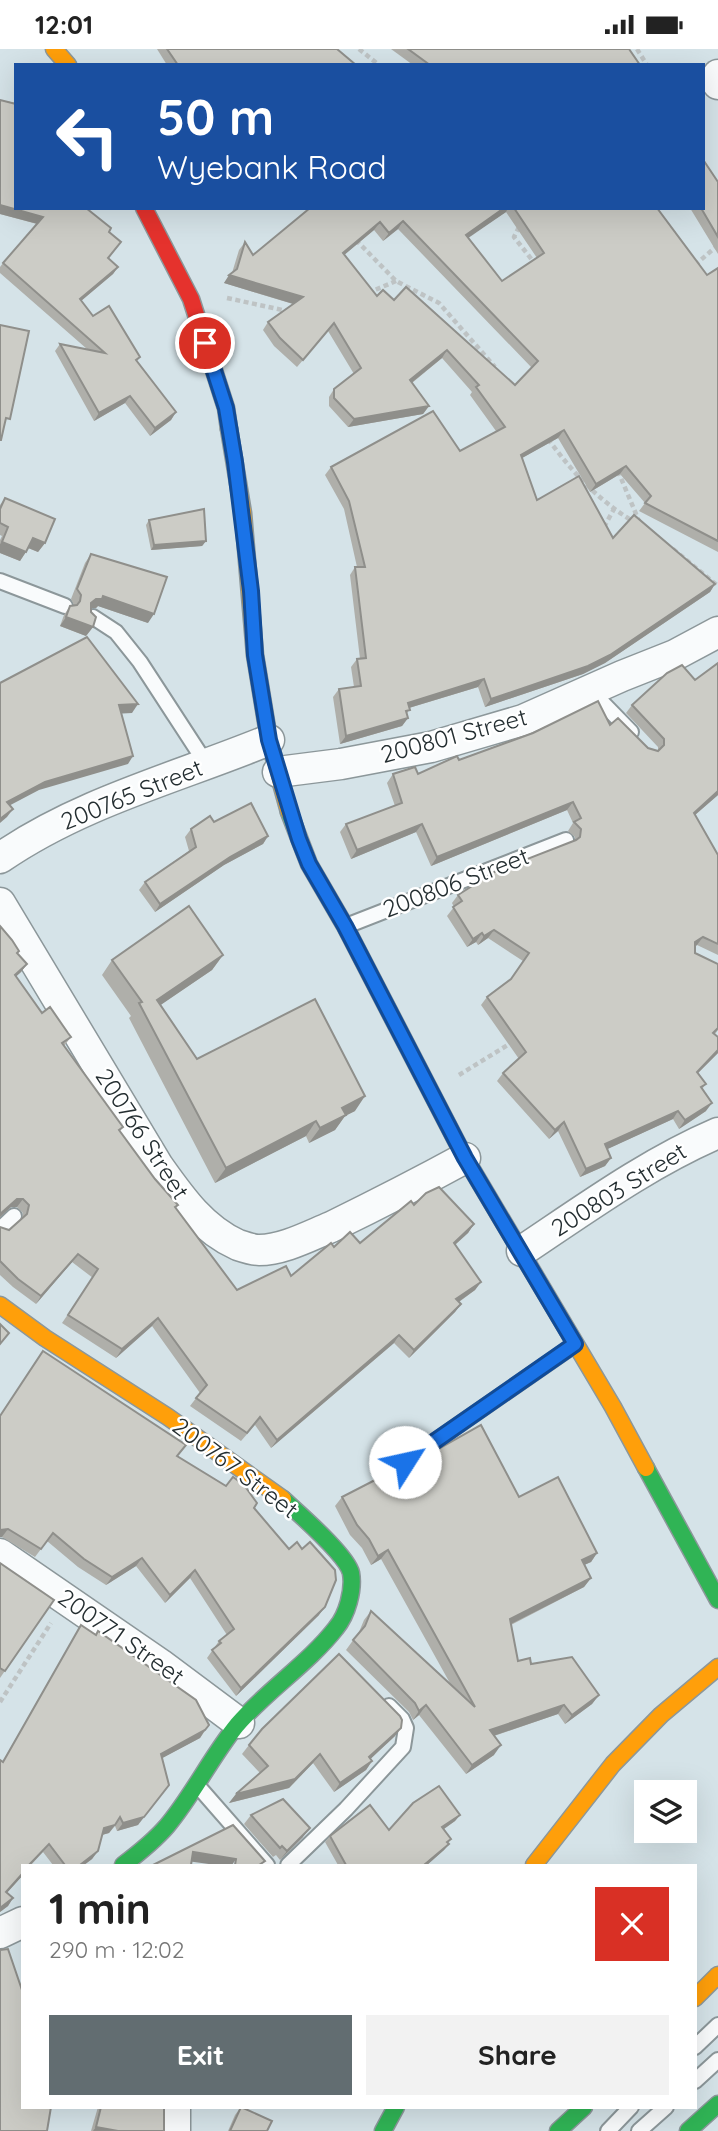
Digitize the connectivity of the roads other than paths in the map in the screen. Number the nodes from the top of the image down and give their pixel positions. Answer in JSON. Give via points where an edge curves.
{"nodes":[{"id":1,"x":54,"y":49,"type":"edge"},
{"id":2,"x":66,"y":63,"type":"edge"},
{"id":3,"x":718,"y":75,"type":"edge"},
{"id":4,"x":718,"y":84,"type":"edge"},
{"id":5,"x":145,"y":210,"type":"edge"},
{"id":6,"x":0,"y":582,"type":"edge"},
{"id":7,"x":65,"y":606,"type":"dead end"},
{"id":8,"x":93,"y":617,"type":"edge"},
{"id":9,"x":718,"y":632,"type":"edge"},
{"id":10,"x":590,"y":690,"type":"junction"},
{"id":11,"x":269,"y":740,"type":"junction"},
{"id":12,"x":639,"y":740,"type":"edge"},
{"id":13,"x":207,"y":765,"type":"junction"},
{"id":14,"x":278,"y":772,"type":"junction"},
{"id":15,"x":566,"y":840,"type":"dead end"},
{"id":16,"x":0,"y":858,"type":"edge"},
{"id":17,"x":0,"y":903,"type":"edge"},
{"id":18,"x":345,"y":926,"type":"junction"},
{"id":19,"x":718,"y":1133,"type":"edge"},
{"id":20,"x":465,"y":1158,"type":"junction"},
{"id":21,"x":14,"y":1216,"type":"edge"},
{"id":22,"x":0,"y":1229,"type":"edge"},
{"id":23,"x":522,"y":1251,"type":"junction"},
{"id":24,"x":0,"y":1305,"type":"edge"},
{"id":25,"x":575,"y":1344,"type":"junction"},
{"id":26,"x":405,"y":1462,"type":"edge"},
{"id":27,"x":0,"y":1554,"type":"edge"},
{"id":28,"x":718,"y":1599,"type":"edge"},
{"id":29,"x":718,"y":1667,"type":"edge"},
{"id":30,"x":382,"y":1700,"type":"edge"},
{"id":31,"x":239,"y":1723,"type":"junction"},
{"id":32,"x":196,"y":1784,"type":"junction"},
{"id":33,"x":124,"y":1864,"type":"edge"},
{"id":34,"x":266,"y":1864,"type":"edge"},
{"id":35,"x":289,"y":1864,"type":"edge"},
{"id":36,"x":535,"y":1864,"type":"edge"},
{"id":37,"x":21,"y":1923,"type":"edge"},
{"id":38,"x":0,"y":1933,"type":"edge"},
{"id":39,"x":718,"y":1975,"type":"edge"},
{"id":40,"x":697,"y":1996,"type":"edge"},
{"id":41,"x":718,"y":2025,"type":"edge"},
{"id":42,"x":697,"y":2045,"type":"edge"},
{"id":43,"x":718,"y":2060,"type":"edge"},
{"id":44,"x":697,"y":2079,"type":"edge"},
{"id":45,"x":718,"y":2104,"type":"edge"},
{"id":46,"x":175,"y":2109,"type":"edge"},
{"id":47,"x":395,"y":2109,"type":"edge"},
{"id":48,"x":582,"y":2109,"type":"edge"},
{"id":49,"x":629,"y":2109,"type":"edge"},
{"id":50,"x":664,"y":2109,"type":"edge"},
{"id":51,"x":175,"y":2131,"type":"edge"},
{"id":52,"x":383,"y":2131,"type":"edge"},
{"id":53,"x":558,"y":2131,"type":"edge"},
{"id":54,"x":608,"y":2131,"type":"edge"},
{"id":55,"x":639,"y":2131,"type":"edge"},
{"id":56,"x":688,"y":2131,"type":"edge"}],
"edges":[{"from":1,"to":2,"type":"street"},
{"from":3,"to":4,"type":"street"},
{"from":5,"to":11,"type":"street","via":[[191,299],[226,408]]},
{"from":6,"to":7,"type":"lane"},
{"from":8,"to":13,"type":"lane","via":[[116,632],[140,662]]},
{"from":9,"to":10,"type":"street","name":"200801 Street"},
{"from":10,"to":12,"type":"lane"},
{"from":10,"to":14,"type":"street","name":"200801 Street","via":[[523,720],[430,747]]},
{"from":11,"to":13,"type":"street","name":"200765 Street"},
{"from":11,"to":14,"type":"street"},
{"from":13,"to":16,"type":"street","name":"200765 Street","via":[[75,816]]},
{"from":14,"to":18,"type":"street","via":[[309,864]]},
{"from":15,"to":18,"type":"lane","name":"200806 Street"},
{"from":17,"to":20,"type":"street","name":"200766 Street","via":[[158,1166],[188,1207],[239,1245],[258,1250],[309,1237]]},
{"from":18,"to":20,"type":"street"},
{"from":19,"to":23,"type":"street","name":"200803 Street","via":[[622,1185]]},
{"from":20,"to":23,"type":"street"},
{"from":21,"to":22,"type":"lane"},
{"from":23,"to":25,"type":"street"},
{"from":24,"to":31,"type":"street","name":"200767 Street","via":[[271,1489],[351,1571],[352,1593],[329,1646]]},
{"from":25,"to":26,"type":"lane"},
{"from":25,"to":28,"type":"street"},
{"from":27,"to":31,"type":"street","name":"200771 Street"},
{"from":29,"to":36,"type":"street","via":[[613,1764]]},
{"from":30,"to":35,"type":"lane","via":[[406,1728],[402,1747]]},
{"from":31,"to":32,"type":"street","name":"200767 Street"},
{"from":32,"to":33,"type":"street","name":"200767 Street","via":[[153,1841]]},
{"from":32,"to":34,"type":"lane"},
{"from":37,"to":38,"type":"street"},
{"from":39,"to":40,"type":"street"},
{"from":41,"to":42,"type":"lane"},
{"from":43,"to":44,"type":"lane"},
{"from":45,"to":56,"type":"street"},
{"from":46,"to":51,"type":"street"},
{"from":47,"to":52,"type":"street"},
{"from":48,"to":53,"type":"street"},
{"from":49,"to":54,"type":"lane"},
{"from":50,"to":55,"type":"lane"}]}
